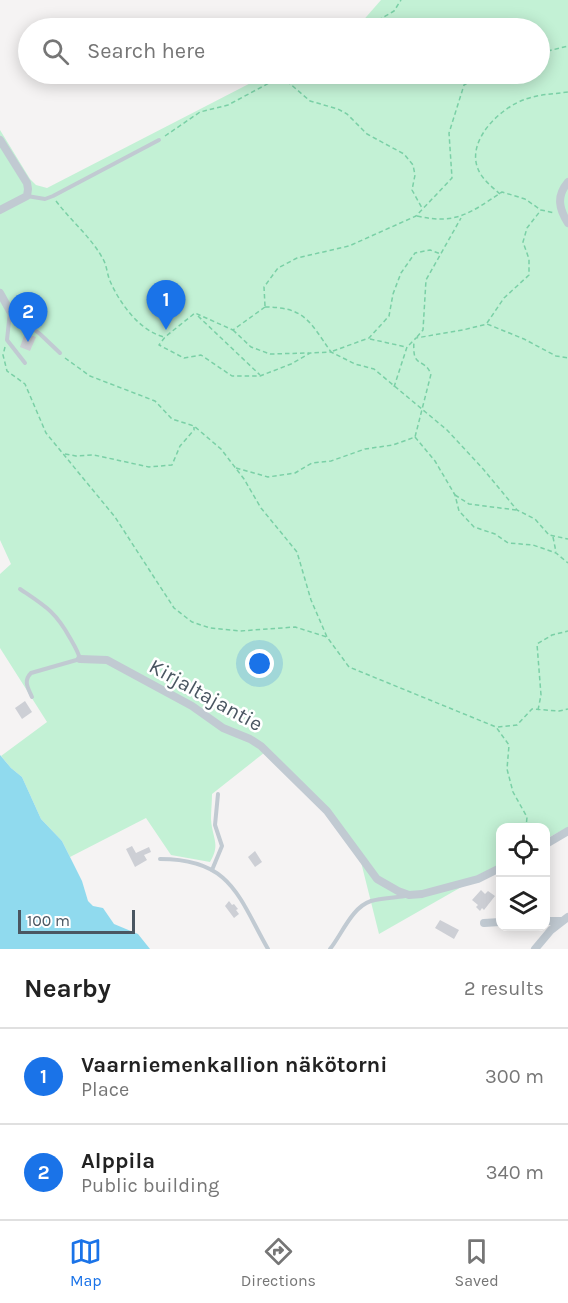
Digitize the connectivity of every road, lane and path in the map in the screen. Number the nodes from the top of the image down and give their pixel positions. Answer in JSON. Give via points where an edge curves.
{"nodes":[{"id":1,"x":400,"y":0,"type":"edge"},
{"id":2,"x":382,"y":18,"type":"edge"},
{"id":3,"x":568,"y":46,"type":"edge"},
{"id":4,"x":550,"y":50,"type":"edge"},
{"id":5,"x":266,"y":84,"type":"edge"},
{"id":6,"x":290,"y":84,"type":"edge"},
{"id":7,"x":466,"y":84,"type":"edge"},
{"id":8,"x":568,"y":93,"type":"edge"},
{"id":9,"x":0,"y":140,"type":"edge"},
{"id":10,"x":159,"y":140,"type":"joint"},
{"id":11,"x":568,"y":182,"type":"edge"},
{"id":12,"x":500,"y":194,"type":"junction"},
{"id":13,"x":27,"y":196,"type":"junction"},
{"id":14,"x":60,"y":206,"type":"dead end"},
{"id":15,"x":423,"y":208,"type":"junction"},
{"id":16,"x":0,"y":210,"type":"edge"},
{"id":17,"x":541,"y":210,"type":"junction"},
{"id":18,"x":563,"y":214,"type":"junction"},
{"id":19,"x":416,"y":216,"type":"junction"},
{"id":20,"x":461,"y":217,"type":"junction"},
{"id":21,"x":568,"y":223,"type":"edge"},
{"id":22,"x":441,"y":254,"type":"junction"},
{"id":23,"x":0,"y":293,"type":"edge"},
{"id":24,"x":265,"y":307,"type":"junction"},
{"id":25,"x":10,"y":311,"type":"junction"},
{"id":26,"x":195,"y":313,"type":"junction"},
{"id":27,"x":487,"y":324,"type":"junction"},
{"id":28,"x":233,"y":330,"type":"junction"},
{"id":29,"x":165,"y":337,"type":"junction"},
{"id":30,"x":369,"y":338,"type":"junction"},
{"id":31,"x":416,"y":338,"type":"junction"},
{"id":32,"x":7,"y":340,"type":"junction"},
{"id":33,"x":414,"y":341,"type":"junction"},
{"id":34,"x":407,"y":347,"type":"junction"},
{"id":35,"x":331,"y":352,"type":"junction"},
{"id":36,"x":310,"y":353,"type":"junction"},
{"id":37,"x":60,"y":354,"type":"joint"},
{"id":38,"x":568,"y":358,"type":"edge"},
{"id":39,"x":25,"y":363,"type":"dead end"},
{"id":40,"x":260,"y":376,"type":"junction"},
{"id":41,"x":394,"y":387,"type":"junction"},
{"id":42,"x":423,"y":410,"type":"junction"},
{"id":43,"x":194,"y":426,"type":"junction"},
{"id":44,"x":415,"y":437,"type":"junction"},
{"id":45,"x":64,"y":454,"type":"junction"},
{"id":46,"x":235,"y":467,"type":"junction"},
{"id":47,"x":455,"y":495,"type":"junction"},
{"id":48,"x":517,"y":510,"type":"junction"},
{"id":49,"x":553,"y":536,"type":"junction"},
{"id":50,"x":568,"y":539,"type":"edge"},
{"id":51,"x":556,"y":553,"type":"junction"},
{"id":52,"x":568,"y":563,"type":"edge"},
{"id":53,"x":20,"y":589,"type":"dead end"},
{"id":54,"x":568,"y":631,"type":"edge"},
{"id":55,"x":327,"y":637,"type":"junction"},
{"id":56,"x":80,"y":659,"type":"junction"},
{"id":57,"x":32,"y":697,"type":"dead end"},
{"id":58,"x":568,"y":709,"type":"edge"},
{"id":59,"x":538,"y":710,"type":"junction"},
{"id":60,"x":496,"y":727,"type":"junction"},
{"id":61,"x":218,"y":794,"type":"dead end"},
{"id":62,"x":526,"y":823,"type":"edge"},
{"id":63,"x":568,"y":831,"type":"edge"},
{"id":64,"x":550,"y":842,"type":"edge"},
{"id":65,"x":160,"y":859,"type":"dead end"},
{"id":66,"x":212,"y":870,"type":"junction"},
{"id":67,"x":496,"y":870,"type":"edge"},
{"id":68,"x":409,"y":895,"type":"junction"},
{"id":69,"x":565,"y":919,"type":"edge"},
{"id":70,"x":550,"y":921,"type":"edge"},
{"id":71,"x":484,"y":922,"type":"dead end"},
{"id":72,"x":496,"y":922,"type":"edge"},
{"id":73,"x":268,"y":949,"type":"edge"},
{"id":74,"x":330,"y":949,"type":"edge"},
{"id":75,"x":535,"y":949,"type":"edge"}],
"edges":[{"from":1,"to":2,"type":"path","via":[[394,11]]},
{"from":3,"to":4,"type":"path"},
{"from":5,"to":10,"type":"path","via":[[228,105],[200,112]]},
{"from":6,"to":15,"type":"path","via":[[310,101],[347,114],[367,134],[404,154],[413,165],[412,190]]},
{"from":7,"to":15,"type":"path","via":[[449,133],[452,178]]},
{"from":8,"to":12,"type":"path","via":[[517,103],[484,131],[475,153],[478,169]]},
{"from":9,"to":13,"type":"street","via":[[27,183]]},
{"from":10,"to":13,"type":"lane","via":[[45,200]]},
{"from":11,"to":18,"type":"street","via":[[560,198]]},
{"from":12,"to":17,"type":"path","via":[[525,199]]},
{"from":12,"to":20,"type":"path"},
{"from":13,"to":16,"type":"street"},
{"from":14,"to":29,"type":"path","via":[[104,261],[129,312],[156,335]]},
{"from":15,"to":19,"type":"path"},
{"from":17,"to":18,"type":"path"},
{"from":17,"to":27,"type":"path","via":[[527,228],[523,242],[529,275],[504,298]]},
{"from":18,"to":21,"type":"street"},
{"from":19,"to":20,"type":"path","via":[[438,221]]},
{"from":19,"to":24,"type":"path","via":[[349,246],[297,258],[278,268],[264,287]]},
{"from":20,"to":22,"type":"path"},
{"from":22,"to":30,"type":"path","via":[[430,250],[415,254],[401,273],[389,316]]},
{"from":22,"to":31,"type":"path","via":[[426,280],[423,330]]},
{"from":23,"to":25,"type":"street"},
{"from":24,"to":28,"type":"path"},
{"from":24,"to":35,"type":"path","via":[[297,312]]},
{"from":25,"to":32,"type":"lane"},
{"from":25,"to":37,"type":"lane"},
{"from":26,"to":28,"type":"path"},
{"from":26,"to":29,"type":"path"},
{"from":26,"to":40,"type":"path"},
{"from":27,"to":31,"type":"path"},
{"from":27,"to":38,"type":"path"},
{"from":28,"to":36,"type":"path","via":[[250,347],[270,354]]},
{"from":29,"to":40,"type":"path","via":[[159,345],[184,358],[201,355],[232,376]]},
{"from":30,"to":34,"type":"path"},
{"from":30,"to":35,"type":"path"},
{"from":31,"to":33,"type":"path"},
{"from":32,"to":39,"type":"lane"},
{"from":32,"to":45,"type":"path","via":[[3,355],[7,371],[25,384],[46,433]]},
{"from":33,"to":34,"type":"path"},
{"from":33,"to":42,"type":"path","via":[[413,355],[431,374]]},
{"from":34,"to":41,"type":"path"},
{"from":35,"to":36,"type":"path"},
{"from":35,"to":41,"type":"path","via":[[374,369]]},
{"from":36,"to":40,"type":"path"},
{"from":37,"to":43,"type":"path","via":[[90,376],[155,401],[172,419]]},
{"from":41,"to":42,"type":"path"},
{"from":42,"to":44,"type":"path"},
{"from":42,"to":48,"type":"path","via":[[447,430]]},
{"from":43,"to":45,"type":"path","via":[[172,465],[149,467],[94,455]]},
{"from":43,"to":46,"type":"path"},
{"from":44,"to":46,"type":"path","via":[[312,463],[295,473],[268,477]]},
{"from":44,"to":47,"type":"path"},
{"from":45,"to":55,"type":"path","via":[[116,517],[174,608],[192,622],[240,630],[296,627]]},
{"from":46,"to":55,"type":"path","via":[[261,508],[297,552]]},
{"from":47,"to":48,"type":"path","via":[[469,504]]},
{"from":47,"to":51,"type":"path","via":[[459,511],[474,527],[508,543],[533,545]]},
{"from":48,"to":49,"type":"path","via":[[536,519]]},
{"from":49,"to":50,"type":"path"},
{"from":49,"to":51,"type":"path"},
{"from":51,"to":52,"type":"path"},
{"from":53,"to":56,"type":"lane","via":[[57,616]]},
{"from":54,"to":59,"type":"path","via":[[537,644],[541,695]]},
{"from":55,"to":60,"type":"path","via":[[349,667]]},
{"from":56,"to":57,"type":"lane","via":[[31,673],[26,683]]},
{"from":56,"to":68,"type":"street","name":"Kirjaltajantie","via":[[107,660],[261,746],[327,811],[377,879]]},
{"from":58,"to":59,"type":"path"},
{"from":59,"to":60,"type":"path","via":[[532,710],[517,725]]},
{"from":60,"to":62,"type":"path","via":[[509,746],[507,769]]},
{"from":61,"to":66,"type":"lane","via":[[214,825],[222,846]]},
{"from":63,"to":64,"type":"street"},
{"from":65,"to":66,"type":"lane","via":[[186,861]]},
{"from":66,"to":73,"type":"lane","via":[[230,882]]},
{"from":67,"to":68,"type":"street","via":[[450,887]]},
{"from":68,"to":74,"type":"lane","via":[[363,905]]},
{"from":69,"to":70,"type":"street"},
{"from":69,"to":75,"type":"street"},
{"from":71,"to":72,"type":"street"}]}
